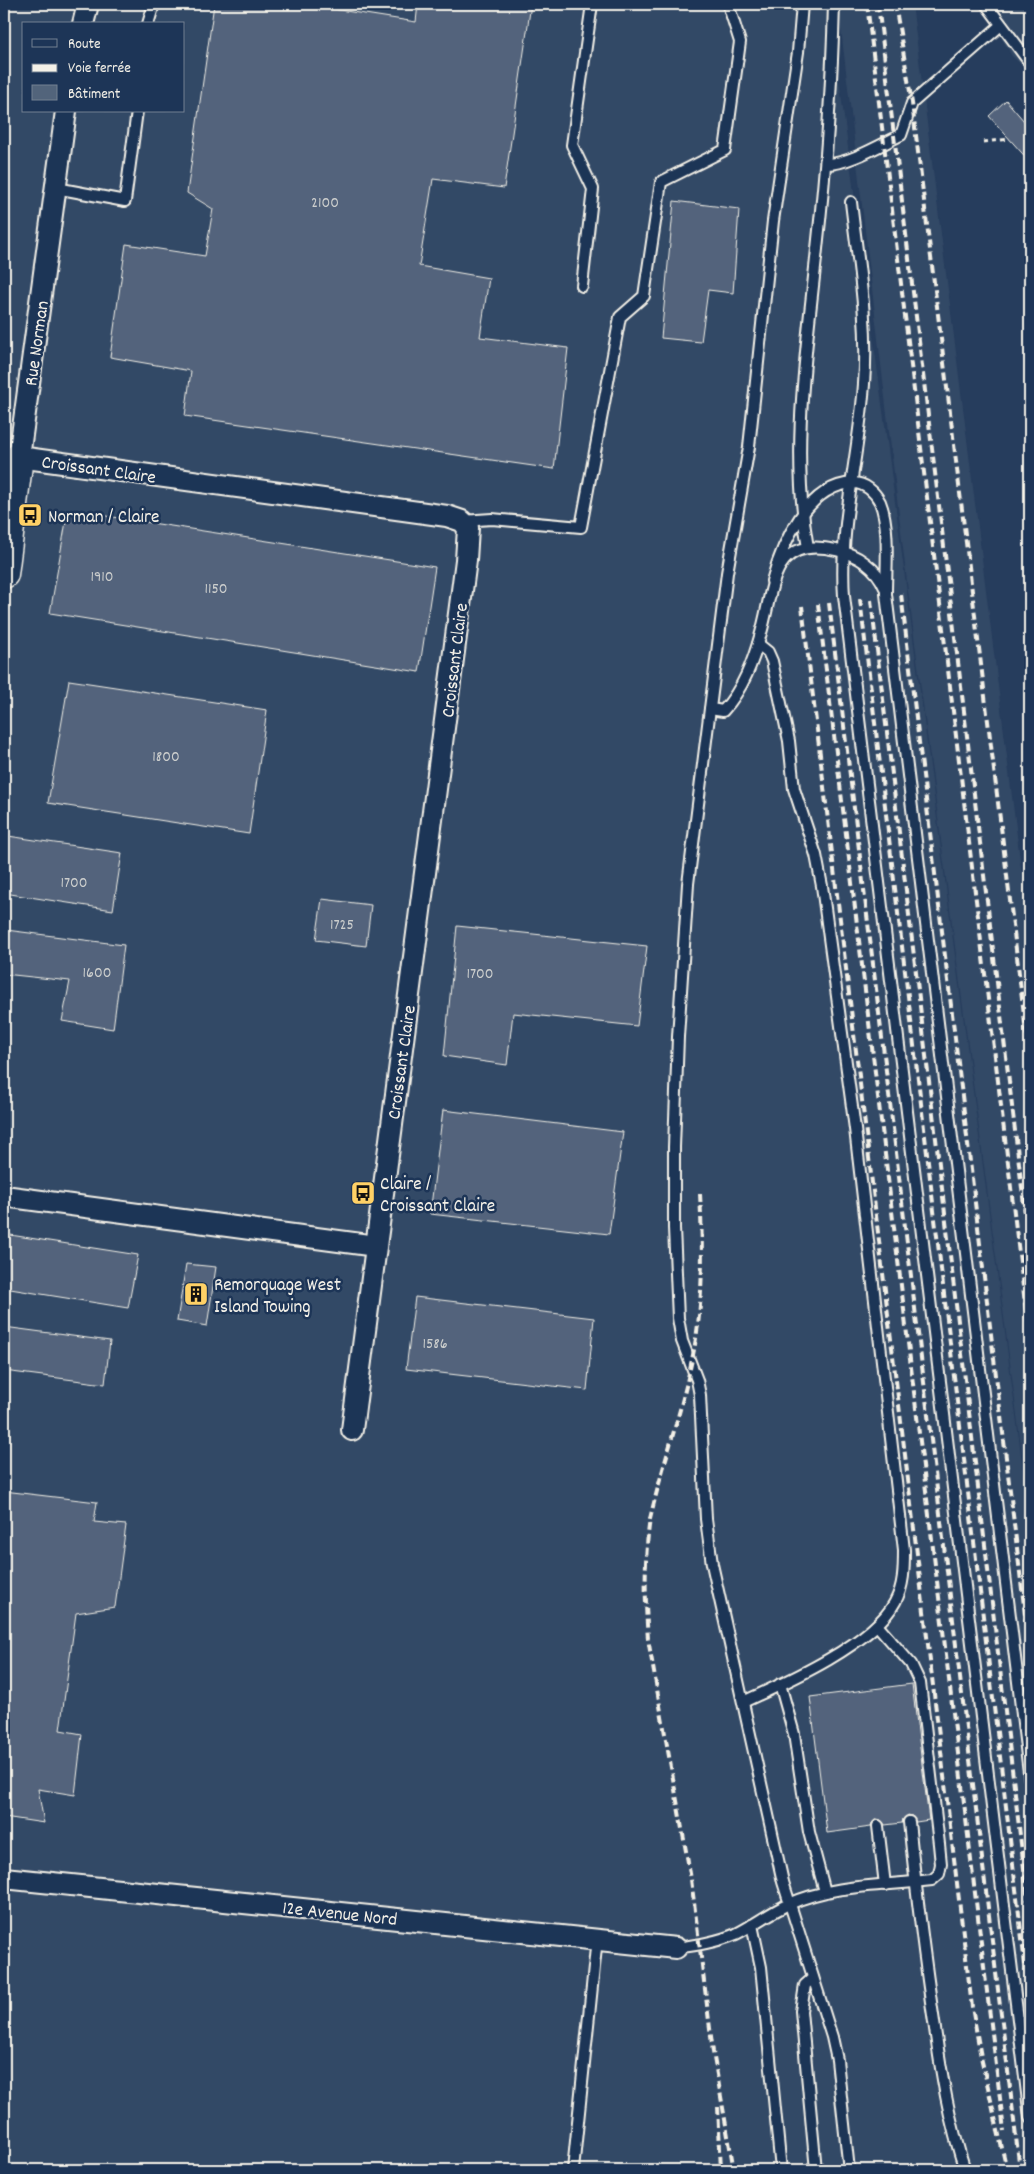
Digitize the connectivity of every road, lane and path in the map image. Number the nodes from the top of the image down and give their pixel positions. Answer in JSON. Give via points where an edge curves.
{"nodes":[{"id":1,"x":88,"y":4,"type":"edge"},
{"id":2,"x":154,"y":4,"type":"edge"},
{"id":3,"x":592,"y":4,"type":"edge"},
{"id":4,"x":728,"y":4,"type":"edge"},
{"id":5,"x":802,"y":4,"type":"edge"},
{"id":6,"x":834,"y":4,"type":"edge"},
{"id":7,"x":986,"y":4,"type":"edge"},
{"id":8,"x":84,"y":22,"type":"edge"},
{"id":9,"x":149,"y":22,"type":"edge"},
{"id":10,"x":1001,"y":25,"type":"junction"},
{"id":11,"x":1030,"y":63,"type":"edge"},
{"id":12,"x":66,"y":112,"type":"edge"},
{"id":13,"x":137,"y":112,"type":"edge"},
{"id":14,"x":1010,"y":139,"type":"dead end"},
{"id":15,"x":983,"y":142,"type":"dead end"},
{"id":16,"x":826,"y":164,"type":"junction"},
{"id":17,"x":56,"y":188,"type":"junction"},
{"id":18,"x":851,"y":202,"type":"dead end"},
{"id":19,"x":582,"y":286,"type":"dead end"},
{"id":20,"x":19,"y":457,"type":"junction"},
{"id":21,"x":852,"y":483,"type":"junction"},
{"id":22,"x":803,"y":513,"type":"junction"},
{"id":23,"x":462,"y":521,"type":"junction"},
{"id":24,"x":808,"y":548,"type":"junction"},
{"id":25,"x":843,"y":551,"type":"junction"},
{"id":26,"x":4,"y":574,"type":"edge"},
{"id":27,"x":772,"y":581,"type":"junction"},
{"id":28,"x":886,"y":594,"type":"junction"},
{"id":29,"x":758,"y":644,"type":"junction"},
{"id":30,"x":710,"y":709,"type":"junction"},
{"id":31,"x":4,"y":1196,"type":"edge"},
{"id":32,"x":376,"y":1246,"type":"junction"},
{"id":33,"x":352,"y":1430,"type":"dead end"},
{"id":34,"x":877,"y":1625,"type":"junction"},
{"id":35,"x":780,"y":1684,"type":"junction"},
{"id":36,"x":743,"y":1702,"type":"junction"},
{"id":37,"x":1030,"y":1781,"type":"edge"},
{"id":38,"x":909,"y":1822,"type":"dead end"},
{"id":39,"x":878,"y":1826,"type":"dead end"},
{"id":40,"x":4,"y":1878,"type":"edge"},
{"id":41,"x":915,"y":1882,"type":"junction"},
{"id":42,"x":884,"y":1885,"type":"junction"},
{"id":43,"x":825,"y":1892,"type":"junction"},
{"id":44,"x":790,"y":1904,"type":"junction"},
{"id":45,"x":752,"y":1924,"type":"junction"},
{"id":46,"x":597,"y":1938,"type":"junction"},
{"id":47,"x":676,"y":1948,"type":"joint"},
{"id":48,"x":813,"y":1978,"type":"junction"},
{"id":49,"x":1030,"y":2118,"type":"edge"},
{"id":50,"x":573,"y":2170,"type":"edge"},
{"id":51,"x":780,"y":2170,"type":"edge"},
{"id":52,"x":816,"y":2170,"type":"edge"},
{"id":53,"x":849,"y":2170,"type":"edge"},
{"id":54,"x":965,"y":2170,"type":"edge"}],
"edges":[{"from":1,"to":8,"type":"street"},
{"from":2,"to":9,"type":"lane"},
{"from":3,"to":19,"type":"lane","via":[[572,145],[593,190]]},
{"from":4,"to":23,"type":"lane","via":[[740,42],[725,150],[661,182],[644,296],[620,316],[581,527],[492,519]]},
{"from":5,"to":30,"type":"lane","via":[[773,221],[749,447],[727,574]]},
{"from":6,"to":16,"type":"lane"},
{"from":7,"to":10,"type":"lane"},
{"from":10,"to":11,"type":"lane"},
{"from":10,"to":16,"type":"lane","via":[[912,103],[901,135],[840,162]]},
{"from":12,"to":17,"type":"street","name":"Rue Norman"},
{"from":13,"to":17,"type":"lane","via":[[125,201]]},
{"from":14,"to":15,"type":"path"},
{"from":16,"to":22,"type":"lane","via":[[803,400]]},
{"from":17,"to":20,"type":"street","name":"Rue Norman"},
{"from":18,"to":21,"type":"lane","via":[[866,333],[862,408]]},
{"from":20,"to":23,"type":"street","name":"Croissant Claire","via":[[441,515]]},
{"from":20,"to":26,"type":"street","name":"Rue Norman"},
{"from":21,"to":22,"type":"lane","via":[[843,484],[822,496]]},
{"from":21,"to":25,"type":"lane"},
{"from":21,"to":28,"type":"lane","via":[[869,488],[880,502],[885,529]]},
{"from":22,"to":24,"type":"lane"},
{"from":22,"to":27,"type":"lane","via":[[781,552]]},
{"from":23,"to":32,"type":"street","name":"Croissant Claire","via":[[468,528],[468,545]]},
{"from":24,"to":25,"type":"lane"},
{"from":24,"to":27,"type":"lane","via":[[785,558]]},
{"from":25,"to":28,"type":"lane","via":[[862,560],[877,574]]},
{"from":25,"to":49,"type":"lane","via":[[844,596]]},
{"from":27,"to":29,"type":"lane"},
{"from":28,"to":37,"type":"lane"},
{"from":29,"to":30,"type":"lane","via":[[749,672],[732,701],[723,711]]},
{"from":29,"to":34,"type":"lane","via":[[768,652],[772,661],[789,741],[794,789],[819,868],[855,1129],[904,1542],[904,1568],[899,1592]]},
{"from":30,"to":36,"type":"lane","via":[[688,884],[678,1037],[674,1147],[676,1289],[682,1341],[700,1394],[706,1519],[712,1564]]},
{"from":31,"to":32,"type":"street"},
{"from":32,"to":33,"type":"street","name":"Croissant Claire"},
{"from":34,"to":35,"type":"lane","via":[[844,1649]]},
{"from":34,"to":41,"type":"lane","via":[[911,1664],[920,1683],[941,1864],[937,1878]]},
{"from":35,"to":36,"type":"lane"},
{"from":35,"to":43,"type":"lane","via":[[794,1734],[809,1832]]},
{"from":36,"to":44,"type":"lane"},
{"from":38,"to":41,"type":"lane"},
{"from":39,"to":42,"type":"lane"},
{"from":40,"to":46,"type":"street","name":"12e Avenue Nord"},
{"from":41,"to":42,"type":"lane"},
{"from":41,"to":54,"type":"lane","via":[[943,2080]]},
{"from":42,"to":43,"type":"lane"},
{"from":43,"to":44,"type":"lane"},
{"from":44,"to":45,"type":"lane"},
{"from":44,"to":48,"type":"lane"},
{"from":45,"to":47,"type":"lane","via":[[718,1941]]},
{"from":45,"to":51,"type":"lane","via":[[761,1967]]},
{"from":46,"to":47,"type":"street","name":"12e Avenue Nord"},
{"from":46,"to":50,"type":"lane"},
{"from":48,"to":52,"type":"lane","via":[[805,1985],[801,2011]]},
{"from":48,"to":53,"type":"lane","via":[[837,2060]]}]}
